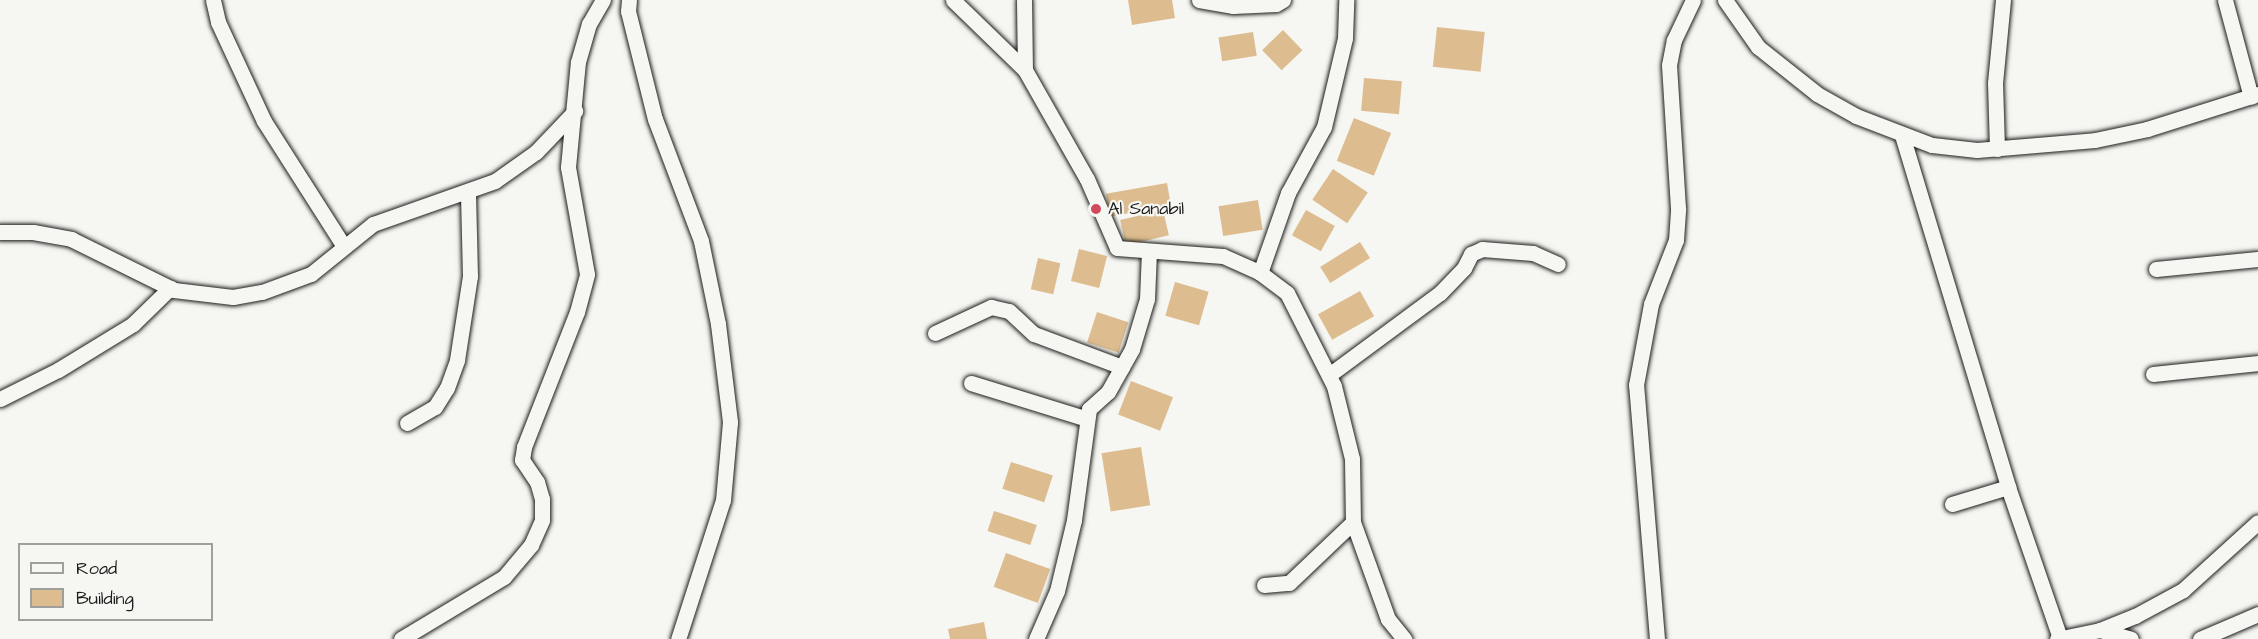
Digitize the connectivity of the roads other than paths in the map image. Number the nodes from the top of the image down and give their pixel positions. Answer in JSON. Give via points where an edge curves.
{"nodes":[{"id":1,"x":213,"y":0,"type":"edge"},
{"id":2,"x":603,"y":0,"type":"edge"},
{"id":3,"x":629,"y":0,"type":"edge"},
{"id":4,"x":953,"y":0,"type":"edge"},
{"id":5,"x":1024,"y":0,"type":"edge"},
{"id":6,"x":1199,"y":0,"type":"edge"},
{"id":7,"x":1283,"y":0,"type":"edge"},
{"id":8,"x":1346,"y":0,"type":"edge"},
{"id":9,"x":1693,"y":0,"type":"edge"},
{"id":10,"x":1725,"y":0,"type":"edge"},
{"id":11,"x":2003,"y":0,"type":"edge"},
{"id":12,"x":2225,"y":0,"type":"edge"},
{"id":13,"x":1025,"y":70,"type":"junction"},
{"id":14,"x":2254,"y":96,"type":"edge"},
{"id":15,"x":575,"y":111,"type":"junction"},
{"id":16,"x":1902,"y":135,"type":"junction"},
{"id":17,"x":1997,"y":148,"type":"junction"},
{"id":18,"x":468,"y":193,"type":"junction"},
{"id":19,"x":0,"y":232,"type":"edge"},
{"id":20,"x":343,"y":245,"type":"junction"},
{"id":21,"x":1149,"y":252,"type":"junction"},
{"id":22,"x":2258,"y":259,"type":"edge"},
{"id":23,"x":1558,"y":264,"type":"dead end"},
{"id":24,"x":2156,"y":268,"type":"dead end"},
{"id":25,"x":1260,"y":273,"type":"junction"},
{"id":26,"x":170,"y":288,"type":"junction"},
{"id":27,"x":935,"y":333,"type":"dead end"},
{"id":28,"x":2258,"y":363,"type":"edge"},
{"id":29,"x":1122,"y":367,"type":"junction"},
{"id":30,"x":2153,"y":374,"type":"dead end"},
{"id":31,"x":1329,"y":375,"type":"junction"},
{"id":32,"x":971,"y":383,"type":"dead end"},
{"id":33,"x":0,"y":399,"type":"edge"},
{"id":34,"x":1087,"y":419,"type":"junction"},
{"id":35,"x":407,"y":423,"type":"dead end"},
{"id":36,"x":2008,"y":487,"type":"junction"},
{"id":37,"x":1952,"y":504,"type":"dead end"},
{"id":38,"x":1353,"y":522,"type":"junction"},
{"id":39,"x":2258,"y":522,"type":"edge"},
{"id":40,"x":1264,"y":585,"type":"dead end"},
{"id":41,"x":2258,"y":614,"type":"edge"},
{"id":42,"x":2100,"y":630,"type":"junction"},
{"id":43,"x":2058,"y":638,"type":"edge"},
{"id":44,"x":401,"y":639,"type":"edge"},
{"id":45,"x":678,"y":639,"type":"edge"},
{"id":46,"x":1036,"y":639,"type":"edge"},
{"id":47,"x":1404,"y":639,"type":"edge"},
{"id":48,"x":1657,"y":639,"type":"edge"},
{"id":49,"x":2131,"y":639,"type":"edge"},
{"id":50,"x":2199,"y":639,"type":"edge"}],
"edges":[{"from":1,"to":20,"type":"street","via":[[219,22],[264,121]]},
{"from":2,"to":15,"type":"street","via":[[589,24],[578,62]]},
{"from":3,"to":45,"type":"street","via":[[628,11],[655,119],[701,241],[718,324],[730,422],[723,500]]},
{"from":4,"to":13,"type":"street"},
{"from":5,"to":13,"type":"street"},
{"from":6,"to":7,"type":"street","via":[[1233,6],[1276,4]]},
{"from":8,"to":25,"type":"street","via":[[1345,38],[1324,127],[1288,193]]},
{"from":9,"to":48,"type":"street","via":[[1674,40],[1669,65],[1678,208],[1676,240],[1651,304],[1636,385]]},
{"from":10,"to":16,"type":"street","via":[[1758,47],[1788,73],[1856,116]]},
{"from":11,"to":17,"type":"street","via":[[1995,83]]},
{"from":12,"to":14,"type":"street"},
{"from":13,"to":21,"type":"street","via":[[1077,159],[1117,248]]},
{"from":14,"to":17,"type":"street","via":[[2157,126],[2095,140]]},
{"from":15,"to":18,"type":"street","via":[[536,152],[495,181]]},
{"from":15,"to":44,"type":"street","via":[[568,167],[587,274],[577,312],[524,447],[522,460],[542,498],[542,520],[531,545],[504,577]]},
{"from":16,"to":17,"type":"street","via":[[1932,146]]},
{"from":16,"to":36,"type":"street"},
{"from":18,"to":20,"type":"street","via":[[373,224]]},
{"from":18,"to":35,"type":"street","via":[[470,276],[457,360],[435,407]]},
{"from":19,"to":26,"type":"street","via":[[33,232],[71,239]]},
{"from":20,"to":26,"type":"street","via":[[311,274],[262,292],[212,296]]},
{"from":21,"to":25,"type":"street","via":[[1223,256]]},
{"from":21,"to":29,"type":"street","via":[[1147,299],[1132,349]]},
{"from":22,"to":24,"type":"street"},
{"from":23,"to":31,"type":"street","via":[[1533,253],[1482,249],[1471,254],[1464,268],[1440,293]]},
{"from":25,"to":31,"type":"street","via":[[1287,293]]},
{"from":26,"to":33,"type":"street","via":[[133,324],[58,370]]},
{"from":27,"to":29,"type":"street","via":[[991,307],[1009,311],[1034,334]]},
{"from":28,"to":30,"type":"street"},
{"from":29,"to":34,"type":"street","via":[[1108,392],[1089,409]]},
{"from":31,"to":38,"type":"street","via":[[1352,459]]},
{"from":32,"to":34,"type":"street"},
{"from":34,"to":46,"type":"street","via":[[1069,540],[1057,591]]},
{"from":36,"to":37,"type":"street"},
{"from":36,"to":43,"type":"street"},
{"from":38,"to":40,"type":"street","via":[[1289,583]]},
{"from":38,"to":47,"type":"street","via":[[1388,619]]},
{"from":39,"to":42,"type":"street","via":[[2183,590]]},
{"from":41,"to":50,"type":"street"},
{"from":42,"to":43,"type":"street"},
{"from":42,"to":49,"type":"street"}]}
